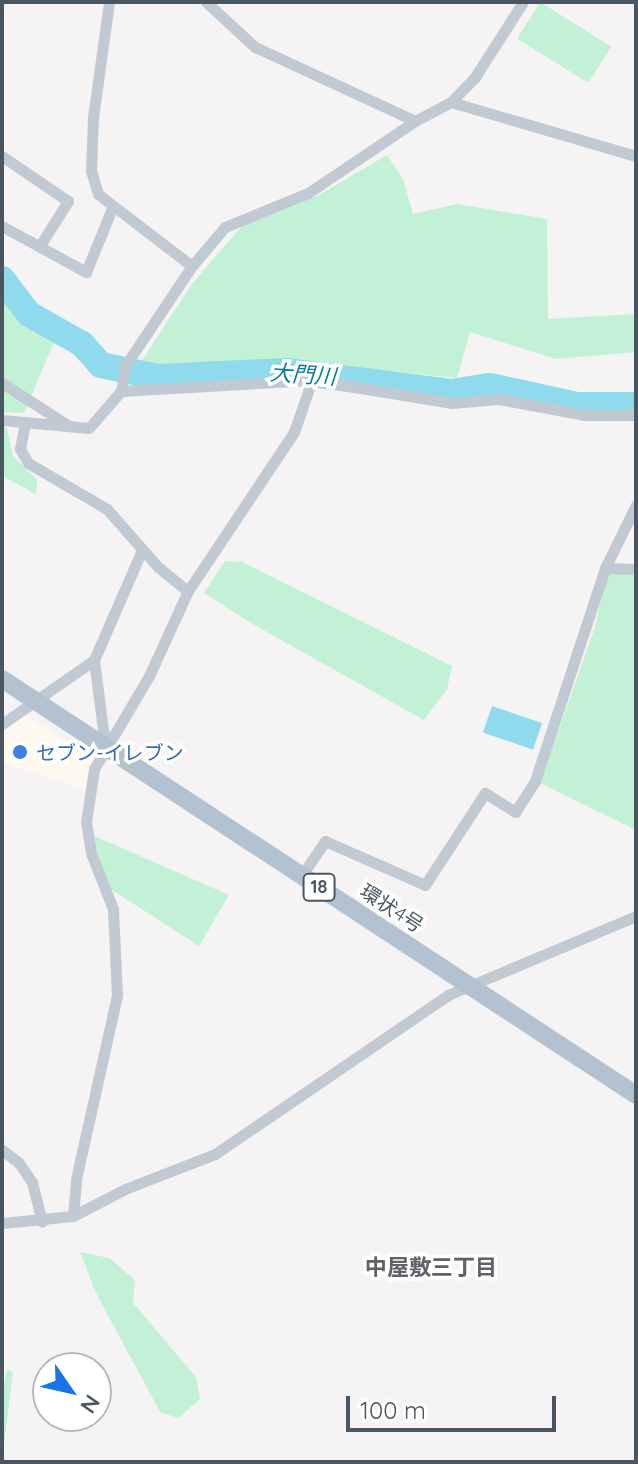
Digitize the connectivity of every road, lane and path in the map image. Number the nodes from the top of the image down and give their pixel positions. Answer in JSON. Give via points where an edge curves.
{"nodes":[{"id":1,"x":109,"y":2,"type":"edge"},
{"id":2,"x":206,"y":2,"type":"edge"},
{"id":3,"x":523,"y":2,"type":"edge"},
{"id":4,"x":451,"y":102,"type":"junction"},
{"id":5,"x":415,"y":121,"type":"junction"},
{"id":6,"x":2,"y":156,"type":"edge"},
{"id":7,"x":636,"y":156,"type":"edge"},
{"id":8,"x":113,"y":206,"type":"junction"},
{"id":9,"x":2,"y":226,"type":"edge"},
{"id":10,"x":39,"y":247,"type":"junction"},
{"id":11,"x":192,"y":266,"type":"junction"},
{"id":12,"x":312,"y":380,"type":"junction"},
{"id":13,"x":2,"y":383,"type":"edge"},
{"id":14,"x":121,"y":391,"type":"junction"},
{"id":15,"x":636,"y":415,"type":"edge"},
{"id":16,"x":2,"y":420,"type":"edge"},
{"id":17,"x":25,"y":423,"type":"junction"},
{"id":18,"x":70,"y":426,"type":"junction"},
{"id":19,"x":636,"y":505,"type":"edge"},
{"id":20,"x":142,"y":550,"type":"junction"},
{"id":21,"x":605,"y":568,"type":"junction"},
{"id":22,"x":636,"y":569,"type":"edge"},
{"id":23,"x":188,"y":591,"type":"junction"},
{"id":24,"x":94,"y":660,"type":"junction"},
{"id":25,"x":2,"y":679,"type":"edge"},
{"id":26,"x":34,"y":701,"type":"junction"},
{"id":27,"x":2,"y":724,"type":"edge"},
{"id":28,"x":105,"y":746,"type":"junction"},
{"id":29,"x":302,"y":875,"type":"junction"},
{"id":30,"x":636,"y":916,"type":"edge"},
{"id":31,"x":471,"y":986,"type":"junction"},
{"id":32,"x":636,"y":1095,"type":"edge"},
{"id":33,"x":2,"y":1150,"type":"edge"},
{"id":34,"x":73,"y":1216,"type":"junction"},
{"id":35,"x":42,"y":1222,"type":"junction"},
{"id":36,"x":2,"y":1223,"type":"edge"}],
"edges":[{"from":1,"to":8,"type":"street","via":[[91,171],[98,194]]},
{"from":2,"to":5,"type":"street","via":[[255,47]]},
{"from":3,"to":4,"type":"street","via":[[475,77]]},
{"from":4,"to":5,"type":"street"},
{"from":4,"to":7,"type":"street"},
{"from":5,"to":11,"type":"street","via":[[321,186],[225,227]]},
{"from":6,"to":10,"type":"street","via":[[68,201]]},
{"from":8,"to":10,"type":"street","via":[[86,272]]},
{"from":8,"to":11,"type":"street"},
{"from":9,"to":10,"type":"street"},
{"from":11,"to":14,"type":"street","via":[[123,371]]},
{"from":12,"to":14,"type":"street"},
{"from":12,"to":15,"type":"street","via":[[452,403],[499,399],[584,415]]},
{"from":12,"to":23,"type":"street","via":[[294,432]]},
{"from":13,"to":18,"type":"street"},
{"from":14,"to":18,"type":"street","via":[[89,428]]},
{"from":16,"to":17,"type":"street"},
{"from":17,"to":18,"type":"street"},
{"from":17,"to":20,"type":"street","via":[[20,449],[28,463],[107,509]]},
{"from":19,"to":21,"type":"street"},
{"from":20,"to":23,"type":"street"},
{"from":20,"to":24,"type":"street"},
{"from":21,"to":22,"type":"street"},
{"from":21,"to":29,"type":"street","via":[[535,781],[515,812],[485,793],[425,885],[325,841]]},
{"from":23,"to":28,"type":"street","via":[[149,676]]},
{"from":24,"to":26,"type":"street"},
{"from":24,"to":28,"type":"street"},
{"from":25,"to":26,"type":"main road","name":"環状4号","number":"18"},
{"from":26,"to":27,"type":"street"},
{"from":26,"to":28,"type":"main road","name":"環状4号","number":"18"},
{"from":28,"to":29,"type":"main road","name":"環状4号","number":"18"},
{"from":28,"to":34,"type":"street","via":[[94,769],[86,822],[91,853],[113,909],[117,995],[76,1179]]},
{"from":29,"to":31,"type":"main road","name":"環状4号","number":"18"},
{"from":30,"to":31,"type":"street"},
{"from":31,"to":32,"type":"main road","name":"環状4号","number":"18"},
{"from":31,"to":34,"type":"street","via":[[353,1058],[247,1136]]},
{"from":33,"to":35,"type":"street","via":[[32,1182]]},
{"from":34,"to":35,"type":"street"},
{"from":35,"to":36,"type":"street"}]}
